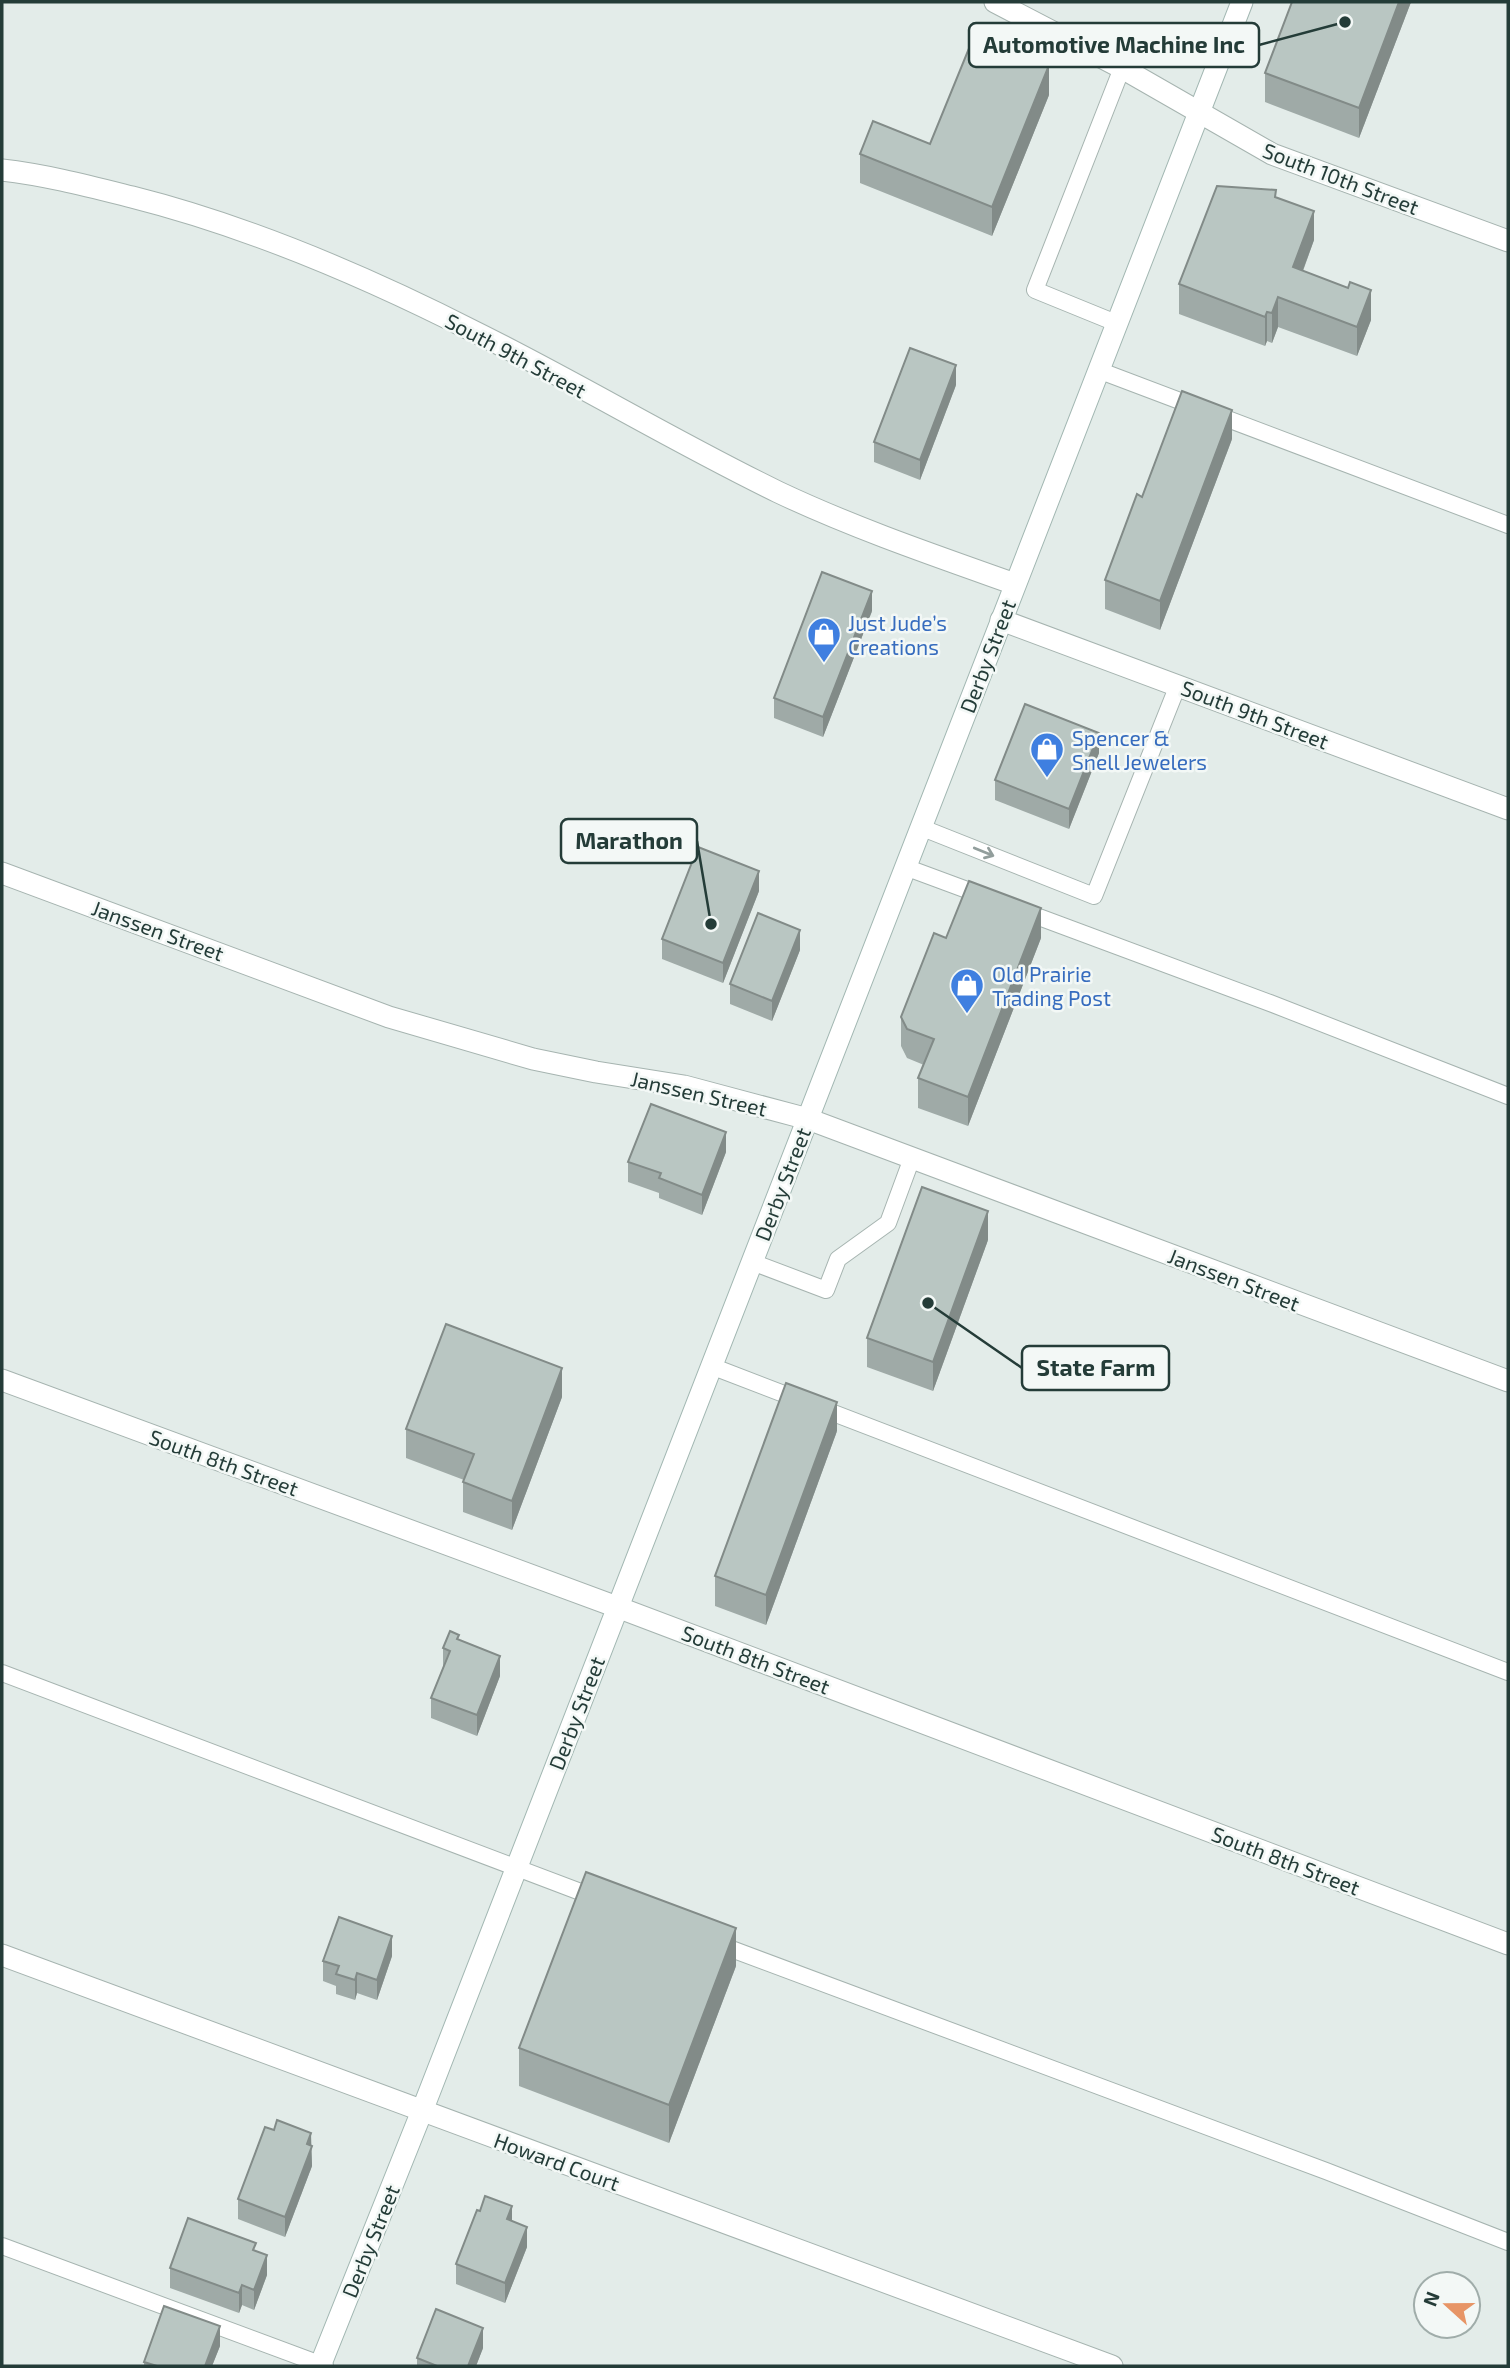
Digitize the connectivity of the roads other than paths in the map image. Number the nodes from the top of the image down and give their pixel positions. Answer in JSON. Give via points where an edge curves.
{"nodes":[{"id":1,"x":995,"y":2,"type":"edge"},
{"id":2,"x":1242,"y":2,"type":"edge"},
{"id":3,"x":1122,"y":68,"type":"junction"},
{"id":4,"x":1199,"y":112,"type":"junction"},
{"id":5,"x":2,"y":170,"type":"edge"},
{"id":6,"x":1508,"y":241,"type":"edge"},
{"id":7,"x":1116,"y":323,"type":"junction"},
{"id":8,"x":1098,"y":370,"type":"junction"},
{"id":9,"x":1508,"y":525,"type":"edge"},
{"id":10,"x":1015,"y":584,"type":"junction"},
{"id":11,"x":1001,"y":620,"type":"junction"},
{"id":12,"x":1178,"y":685,"type":"junction"},
{"id":13,"x":1508,"y":809,"type":"edge"},
{"id":14,"x":920,"y":827,"type":"junction"},
{"id":15,"x":905,"y":867,"type":"junction"},
{"id":16,"x":2,"y":873,"type":"edge"},
{"id":17,"x":1508,"y":1096,"type":"edge"},
{"id":18,"x":808,"y":1119,"type":"junction"},
{"id":19,"x":912,"y":1158,"type":"junction"},
{"id":20,"x":752,"y":1262,"type":"junction"},
{"id":21,"x":711,"y":1366,"type":"junction"},
{"id":22,"x":2,"y":1380,"type":"edge"},
{"id":23,"x":1508,"y":1381,"type":"edge"},
{"id":24,"x":617,"y":1607,"type":"junction"},
{"id":25,"x":1508,"y":1672,"type":"edge"},
{"id":26,"x":2,"y":1673,"type":"edge"},
{"id":27,"x":516,"y":1868,"type":"junction"},
{"id":28,"x":617,"y":1906,"type":"edge"},
{"id":29,"x":708,"y":1940,"type":"edge"},
{"id":30,"x":1508,"y":1944,"type":"edge"},
{"id":31,"x":2,"y":1955,"type":"edge"},
{"id":32,"x":422,"y":2111,"type":"junction"},
{"id":33,"x":1508,"y":2242,"type":"edge"},
{"id":34,"x":2,"y":2246,"type":"edge"},
{"id":35,"x":322,"y":2366,"type":"edge"},
{"id":36,"x":1112,"y":2366,"type":"edge"}],
"edges":[{"from":1,"to":3,"type":"street","name":"South 10th Street"},
{"from":2,"to":4,"type":"street","name":"Derby Street"},
{"from":3,"to":4,"type":"street","name":"South 10th Street"},
{"from":3,"to":7,"type":"lane","via":[[1035,290]]},
{"from":4,"to":6,"type":"street","name":"South 10th Street","via":[[1272,153]]},
{"from":4,"to":7,"type":"street","name":"Derby Street"},
{"from":5,"to":10,"type":"street","name":"South 9th Street","via":[[158,204],[253,233],[359,276],[477,332],[779,492]]},
{"from":7,"to":8,"type":"street","name":"Derby Street"},
{"from":8,"to":9,"type":"lane"},
{"from":8,"to":10,"type":"street","name":"Derby Street"},
{"from":10,"to":11,"type":"street","name":"Derby Street"},
{"from":11,"to":12,"type":"street","name":"South 9th Street"},
{"from":11,"to":14,"type":"street","name":"Derby Street"},
{"from":12,"to":13,"type":"street","name":"South 9th Street"},
{"from":14,"to":12,"type":"lane","one_way":true,"via":[[1094,896]]},
{"from":14,"to":15,"type":"street","name":"Derby Street"},
{"from":15,"to":17,"type":"lane"},
{"from":15,"to":18,"type":"street","name":"Derby Street"},
{"from":16,"to":18,"type":"street","name":"Janssen Street","via":[[389,1017],[533,1059],[684,1086]]},
{"from":18,"to":19,"type":"street","name":"Janssen Street"},
{"from":18,"to":20,"type":"street","name":"Derby Street"},
{"from":19,"to":20,"type":"lane","via":[[888,1223],[838,1259],[826,1290]]},
{"from":19,"to":23,"type":"street","name":"Janssen Street"},
{"from":20,"to":21,"type":"street","name":"Derby Street"},
{"from":21,"to":24,"type":"street","name":"Derby Street"},
{"from":21,"to":25,"type":"lane"},
{"from":22,"to":24,"type":"street","name":"South 8th Street"},
{"from":24,"to":27,"type":"street","name":"Derby Street"},
{"from":24,"to":30,"type":"street","name":"South 8th Street"},
{"from":26,"to":27,"type":"lane"},
{"from":27,"to":28,"type":"lane"},
{"from":27,"to":32,"type":"street","name":"Derby Street"},
{"from":29,"to":33,"type":"lane"},
{"from":31,"to":32,"type":"street","name":"Howard Court"},
{"from":32,"to":35,"type":"street","name":"Derby Street"},
{"from":32,"to":36,"type":"street","name":"Howard Court"},
{"from":34,"to":35,"type":"lane"}]}
